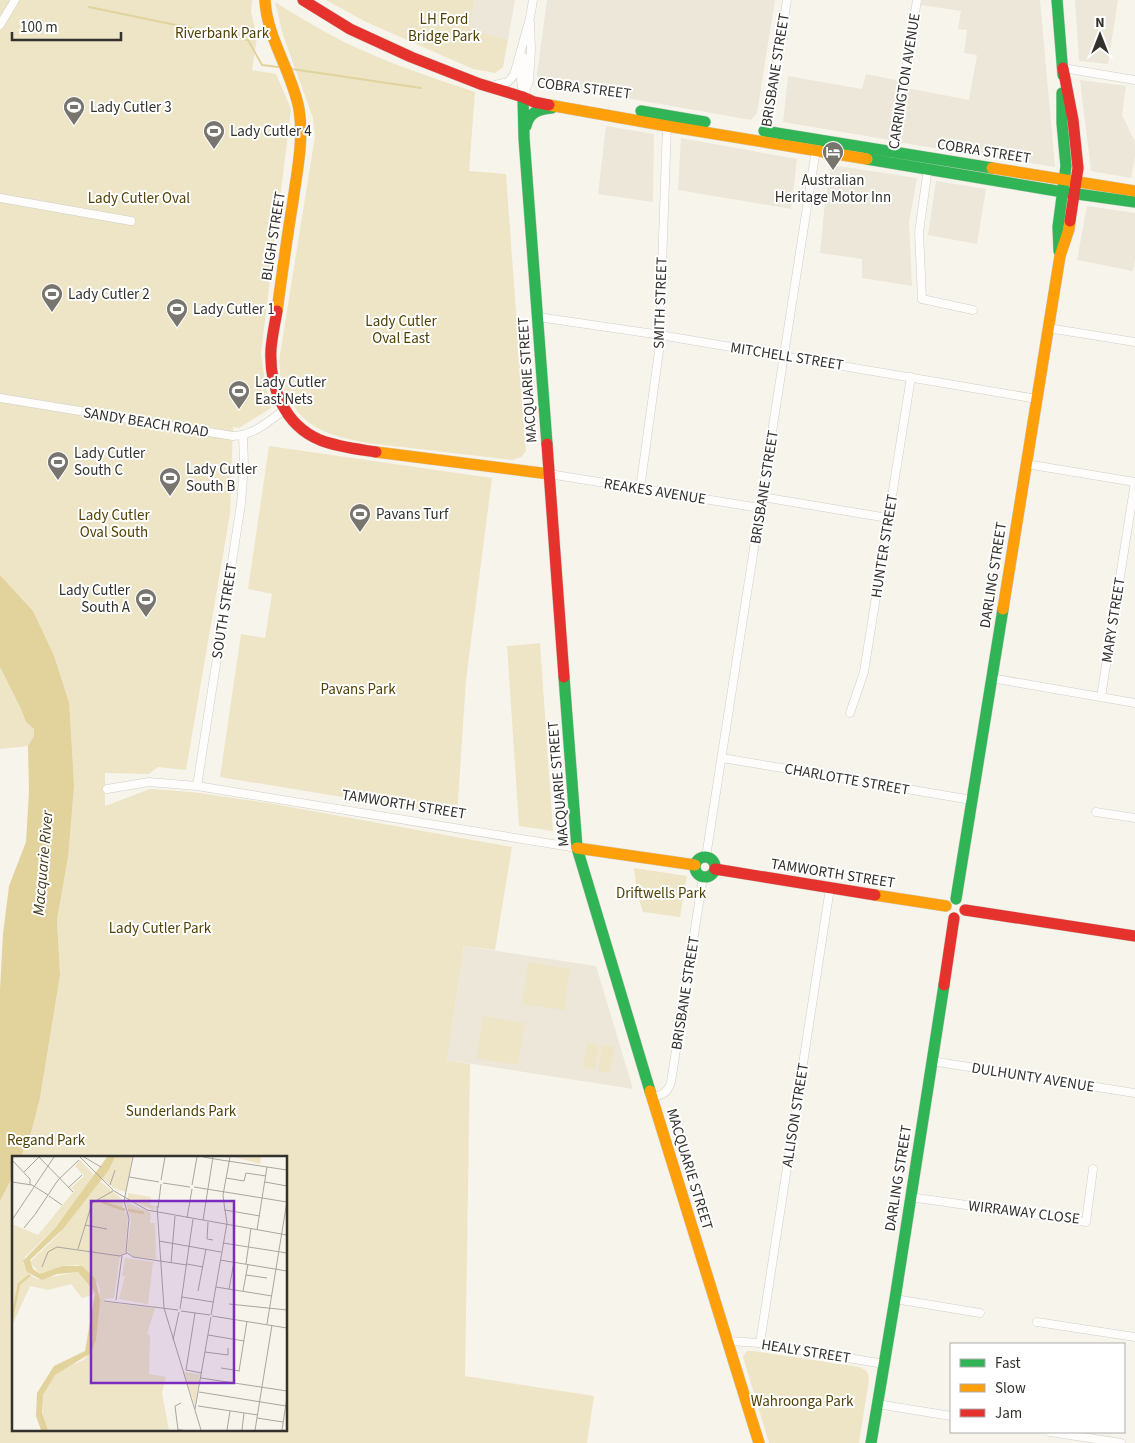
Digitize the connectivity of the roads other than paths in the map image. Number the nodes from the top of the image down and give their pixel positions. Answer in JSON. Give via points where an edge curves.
{"nodes":[{"id":1,"x":15,"y":0,"type":"edge"},
{"id":2,"x":265,"y":0,"type":"edge"},
{"id":3,"x":303,"y":0,"type":"edge"},
{"id":4,"x":532,"y":0,"type":"edge"},
{"id":5,"x":787,"y":0,"type":"edge"},
{"id":6,"x":917,"y":0,"type":"edge"},
{"id":7,"x":1057,"y":0,"type":"edge"},
{"id":8,"x":530,"y":18,"type":"junction"},
{"id":9,"x":0,"y":25,"type":"edge"},
{"id":10,"x":524,"y":35,"type":"junction"},
{"id":11,"x":1063,"y":68,"type":"junction"},
{"id":12,"x":1135,"y":80,"type":"edge"},
{"id":13,"x":480,"y":84,"type":"junction"},
{"id":14,"x":523,"y":97,"type":"junction"},
{"id":15,"x":564,"y":107,"type":"junction"},
{"id":16,"x":668,"y":121,"type":"junction"},
{"id":17,"x":789,"y":134,"type":"junction"},
{"id":18,"x":764,"y":136,"type":"junction"},
{"id":19,"x":524,"y":138,"type":"junction"},
{"id":20,"x":816,"y":150,"type":"junction"},
{"id":21,"x":892,"y":158,"type":"junction"},
{"id":22,"x":929,"y":164,"type":"junction"},
{"id":23,"x":1064,"y":179,"type":"junction"},
{"id":24,"x":1076,"y":181,"type":"junction"},
{"id":25,"x":1135,"y":191,"type":"edge"},
{"id":26,"x":1069,"y":192,"type":"junction"},
{"id":27,"x":0,"y":198,"type":"edge"},
{"id":28,"x":1135,"y":202,"type":"edge"},
{"id":29,"x":131,"y":221,"type":"dead end"},
{"id":30,"x":973,"y":310,"type":"dead end"},
{"id":31,"x":538,"y":317,"type":"junction"},
{"id":32,"x":1048,"y":328,"type":"junction"},
{"id":33,"x":660,"y":335,"type":"junction"},
{"id":34,"x":1135,"y":342,"type":"edge"},
{"id":35,"x":784,"y":356,"type":"junction"},
{"id":36,"x":911,"y":377,"type":"junction"},
{"id":37,"x":0,"y":398,"type":"edge"},
{"id":38,"x":1036,"y":399,"type":"junction"},
{"id":39,"x":284,"y":410,"type":"junction"},
{"id":40,"x":243,"y":436,"type":"junction"},
{"id":41,"x":1026,"y":464,"type":"junction"},
{"id":42,"x":549,"y":474,"type":"junction"},
{"id":43,"x":1135,"y":482,"type":"edge"},
{"id":44,"x":640,"y":489,"type":"junction"},
{"id":45,"x":762,"y":497,"type":"junction"},
{"id":46,"x":760,"y":508,"type":"junction"},
{"id":47,"x":888,"y":518,"type":"junction"},
{"id":48,"x":991,"y":678,"type":"junction"},
{"id":49,"x":1101,"y":697,"type":"junction"},
{"id":50,"x":1135,"y":703,"type":"edge"},
{"id":51,"x":850,"y":713,"type":"dead end"},
{"id":52,"x":722,"y":758,"type":"junction"},
{"id":53,"x":197,"y":786,"type":"junction"},
{"id":54,"x":107,"y":788,"type":"dead end"},
{"id":55,"x":972,"y":800,"type":"junction"},
{"id":56,"x":1096,"y":812,"type":"dead end"},
{"id":57,"x":1135,"y":818,"type":"edge"},
{"id":58,"x":577,"y":848,"type":"junction"},
{"id":59,"x":706,"y":857,"type":"junction"},
{"id":60,"x":695,"y":865,"type":"junction"},
{"id":61,"x":715,"y":869,"type":"junction"},
{"id":62,"x":703,"y":877,"type":"junction"},
{"id":63,"x":830,"y":888,"type":"junction"},
{"id":64,"x":956,"y":899,"type":"junction"},
{"id":65,"x":946,"y":906,"type":"junction"},
{"id":66,"x":964,"y":910,"type":"junction"},
{"id":67,"x":954,"y":918,"type":"junction"},
{"id":68,"x":1135,"y":936,"type":"edge"},
{"id":69,"x":931,"y":1061,"type":"junction"},
{"id":70,"x":1135,"y":1093,"type":"edge"},
{"id":71,"x":652,"y":1098,"type":"junction"},
{"id":72,"x":1093,"y":1169,"type":"dead end"},
{"id":73,"x":910,"y":1197,"type":"junction"},
{"id":74,"x":895,"y":1299,"type":"junction"},
{"id":75,"x":980,"y":1313,"type":"dead end"},
{"id":76,"x":1037,"y":1322,"type":"dead end"},
{"id":77,"x":1135,"y":1337,"type":"edge"},
{"id":78,"x":728,"y":1341,"type":"junction"},
{"id":79,"x":760,"y":1343,"type":"junction"},
{"id":80,"x":884,"y":1364,"type":"junction"},
{"id":81,"x":877,"y":1404,"type":"junction"},
{"id":82,"x":950,"y":1416,"type":"edge"},
{"id":83,"x":1056,"y":1433,"type":"edge"},
{"id":84,"x":759,"y":1443,"type":"edge"},
{"id":85,"x":871,"y":1443,"type":"edge"},
{"id":86,"x":1121,"y":1443,"type":"edge"}],
"edges":[{"from":1,"to":9,"type":"street"},
{"from":2,"to":39,"type":"main road","name":"BLIGH STREET","via":[[266,20],[296,98],[302,130],[271,348],[271,376]]},
{"from":3,"to":13,"type":"main road","via":[[350,29]]},
{"from":4,"to":8,"type":"street","name":"MACQUARIE STREET"},
{"from":5,"to":18,"type":"street","name":"BRISBANE STREET"},
{"from":6,"to":21,"type":"street","name":"CARRINGTON AVENUE"},
{"from":7,"to":11,"type":"main road","name":"DARLING STREET"},
{"from":8,"to":10,"type":"street","name":"MACQUARIE STREET"},
{"from":8,"to":14,"type":"street","name":"MACQUARIE STREET","via":[[529,81]]},
{"from":10,"to":13,"type":"street","name":"MACQUARIE STREET","via":[[512,79],[502,84]]},
{"from":10,"to":14,"type":"street","name":"MACQUARIE STREET"},
{"from":11,"to":12,"type":"street"},
{"from":11,"to":23,"type":"main road","name":"DARLING STREET"},
{"from":11,"to":24,"type":"main road","name":"DARLING STREET","via":[[1073,120],[1078,168]]},
{"from":13,"to":14,"type":"main road"},
{"from":14,"to":15,"type":"main road","name":"COBRA STREET"},
{"from":14,"to":16,"type":"main road","name":"COBRA STREET","via":[[535,95]]},
{"from":14,"to":19,"type":"main road","name":"MACQUARIE STREET"},
{"from":15,"to":16,"type":"main road","name":"COBRA STREET"},
{"from":15,"to":19,"type":"main road","via":[[530,114]]},
{"from":16,"to":18,"type":"main road","name":"COBRA STREET"},
{"from":16,"to":33,"type":"street","name":"SMITH STREET"},
{"from":17,"to":18,"type":"main road","name":"COBRA STREET"},
{"from":17,"to":20,"type":"street","name":"BRISBANE STREET","via":[[811,142]]},
{"from":17,"to":21,"type":"main road","name":"COBRA STREET"},
{"from":18,"to":20,"type":"main road","name":"COBRA STREET"},
{"from":19,"to":31,"type":"main road","name":"MACQUARIE STREET"},
{"from":20,"to":21,"type":"main road","name":"COBRA STREET"},
{"from":20,"to":35,"type":"street","name":"BRISBANE STREET"},
{"from":21,"to":22,"type":"main road","name":"COBRA STREET"},
{"from":22,"to":23,"type":"main road","name":"COBRA STREET"},
{"from":22,"to":26,"type":"main road","name":"COBRA STREET"},
{"from":22,"to":30,"type":"street","via":[[919,232],[922,299]]},
{"from":23,"to":24,"type":"main road","name":"COBRA STREET"},
{"from":23,"to":26,"type":"main road","name":"DARLING STREET"},
{"from":24,"to":25,"type":"main road","name":"COBRA STREET"},
{"from":24,"to":26,"type":"main road","name":"DARLING STREET"},
{"from":26,"to":28,"type":"main road","name":"COBRA STREET"},
{"from":26,"to":32,"type":"main road","name":"DARLING STREET","via":[[1058,227],[1060,256]]},
{"from":27,"to":29,"type":"street"},
{"from":31,"to":33,"type":"street","name":"MITCHELL STREET"},
{"from":31,"to":42,"type":"main road","name":"MACQUARIE STREET"},
{"from":32,"to":34,"type":"street"},
{"from":32,"to":38,"type":"main road","name":"DARLING STREET"},
{"from":33,"to":35,"type":"street","name":"MITCHELL STREET"},
{"from":33,"to":44,"type":"street","name":"SMITH STREET"},
{"from":35,"to":36,"type":"street","name":"MITCHELL STREET"},
{"from":35,"to":45,"type":"street","name":"BRISBANE STREET"},
{"from":36,"to":38,"type":"street","name":"MITCHELL STREET"},
{"from":36,"to":47,"type":"street","name":"HUNTER STREET"},
{"from":37,"to":40,"type":"street","name":"SANDY BEACH ROAD"},
{"from":38,"to":41,"type":"main road","name":"DARLING STREET"},
{"from":39,"to":40,"type":"street"},
{"from":39,"to":42,"type":"main road","name":"BLIGH STREET","via":[[305,431],[337,445]]},
{"from":40,"to":53,"type":"street","name":"SOUTH STREET","via":[[241,504]]},
{"from":41,"to":43,"type":"street"},
{"from":41,"to":48,"type":"main road","name":"DARLING STREET"},
{"from":42,"to":44,"type":"street","name":"REAKES AVENUE"},
{"from":42,"to":58,"type":"main road","name":"MACQUARIE STREET"},
{"from":43,"to":49,"type":"street","name":"MARY STREET"},
{"from":44,"to":46,"type":"street","name":"REAKES AVENUE"},
{"from":45,"to":46,"type":"street","name":"BRISBANE STREET"},
{"from":45,"to":47,"type":"street"},
{"from":46,"to":52,"type":"street","name":"BRISBANE STREET"},
{"from":47,"to":51,"type":"street","name":"HUNTER STREET","via":[[864,672]]},
{"from":48,"to":49,"type":"street"},
{"from":48,"to":55,"type":"main road","name":"DARLING STREET"},
{"from":49,"to":50,"type":"street"},
{"from":52,"to":55,"type":"street","name":"CHARLOTTE STREET"},
{"from":52,"to":59,"type":"street","name":"BRISBANE STREET"},
{"from":53,"to":54,"type":"street","name":"TAMWORTH STREET","via":[[150,782]]},
{"from":53,"to":58,"type":"street","name":"TAMWORTH STREET"},
{"from":55,"to":64,"type":"main road","name":"DARLING STREET"},
{"from":56,"to":57,"type":"street"},
{"from":58,"to":60,"type":"main road","name":"TAMWORTH STREET"},
{"from":58,"to":71,"type":"main road","name":"MACQUARIE STREET"},
{"from":59,"to":60,"type":"main road","via":[[700,858]]},
{"from":59,"to":61,"type":"main road","via":[[712,860]]},
{"from":60,"to":62,"type":"main road"},
{"from":61,"to":62,"type":"main road"},
{"from":61,"to":63,"type":"main road","name":"TAMWORTH STREET"},
{"from":62,"to":71,"type":"street","name":"BRISBANE STREET","via":[[671,1082],[664,1094]]},
{"from":63,"to":65,"type":"main road","name":"TAMWORTH STREET"},
{"from":63,"to":79,"type":"street","name":"ALLISON STREET"},
{"from":64,"to":65,"type":"main road"},
{"from":64,"to":66,"type":"main road","via":[[964,904]]},
{"from":65,"to":67,"type":"main road","via":[[948,915]]},
{"from":66,"to":67,"type":"main road","via":[[962,915]]},
{"from":66,"to":68,"type":"main road"},
{"from":67,"to":69,"type":"main road","name":"DARLING STREET"},
{"from":69,"to":70,"type":"street","name":"DULHUNTY AVENUE"},
{"from":69,"to":73,"type":"main road","name":"DARLING STREET"},
{"from":71,"to":78,"type":"main road","name":"MACQUARIE STREET"},
{"from":72,"to":73,"type":"street","name":"WIRRAWAY CLOSE","via":[[1086,1222]]},
{"from":73,"to":74,"type":"main road","name":"DARLING STREET"},
{"from":74,"to":75,"type":"street"},
{"from":74,"to":80,"type":"main road","name":"DARLING STREET"},
{"from":76,"to":77,"type":"street"},
{"from":78,"to":79,"type":"street","name":"HEALY STREET"},
{"from":78,"to":84,"type":"main road","name":"MACQUARIE STREET"},
{"from":79,"to":80,"type":"street","name":"HEALY STREET"},
{"from":80,"to":81,"type":"main road","name":"DARLING STREET"},
{"from":81,"to":82,"type":"street"},
{"from":81,"to":85,"type":"main road","name":"DARLING STREET"},
{"from":83,"to":86,"type":"street"}]}
